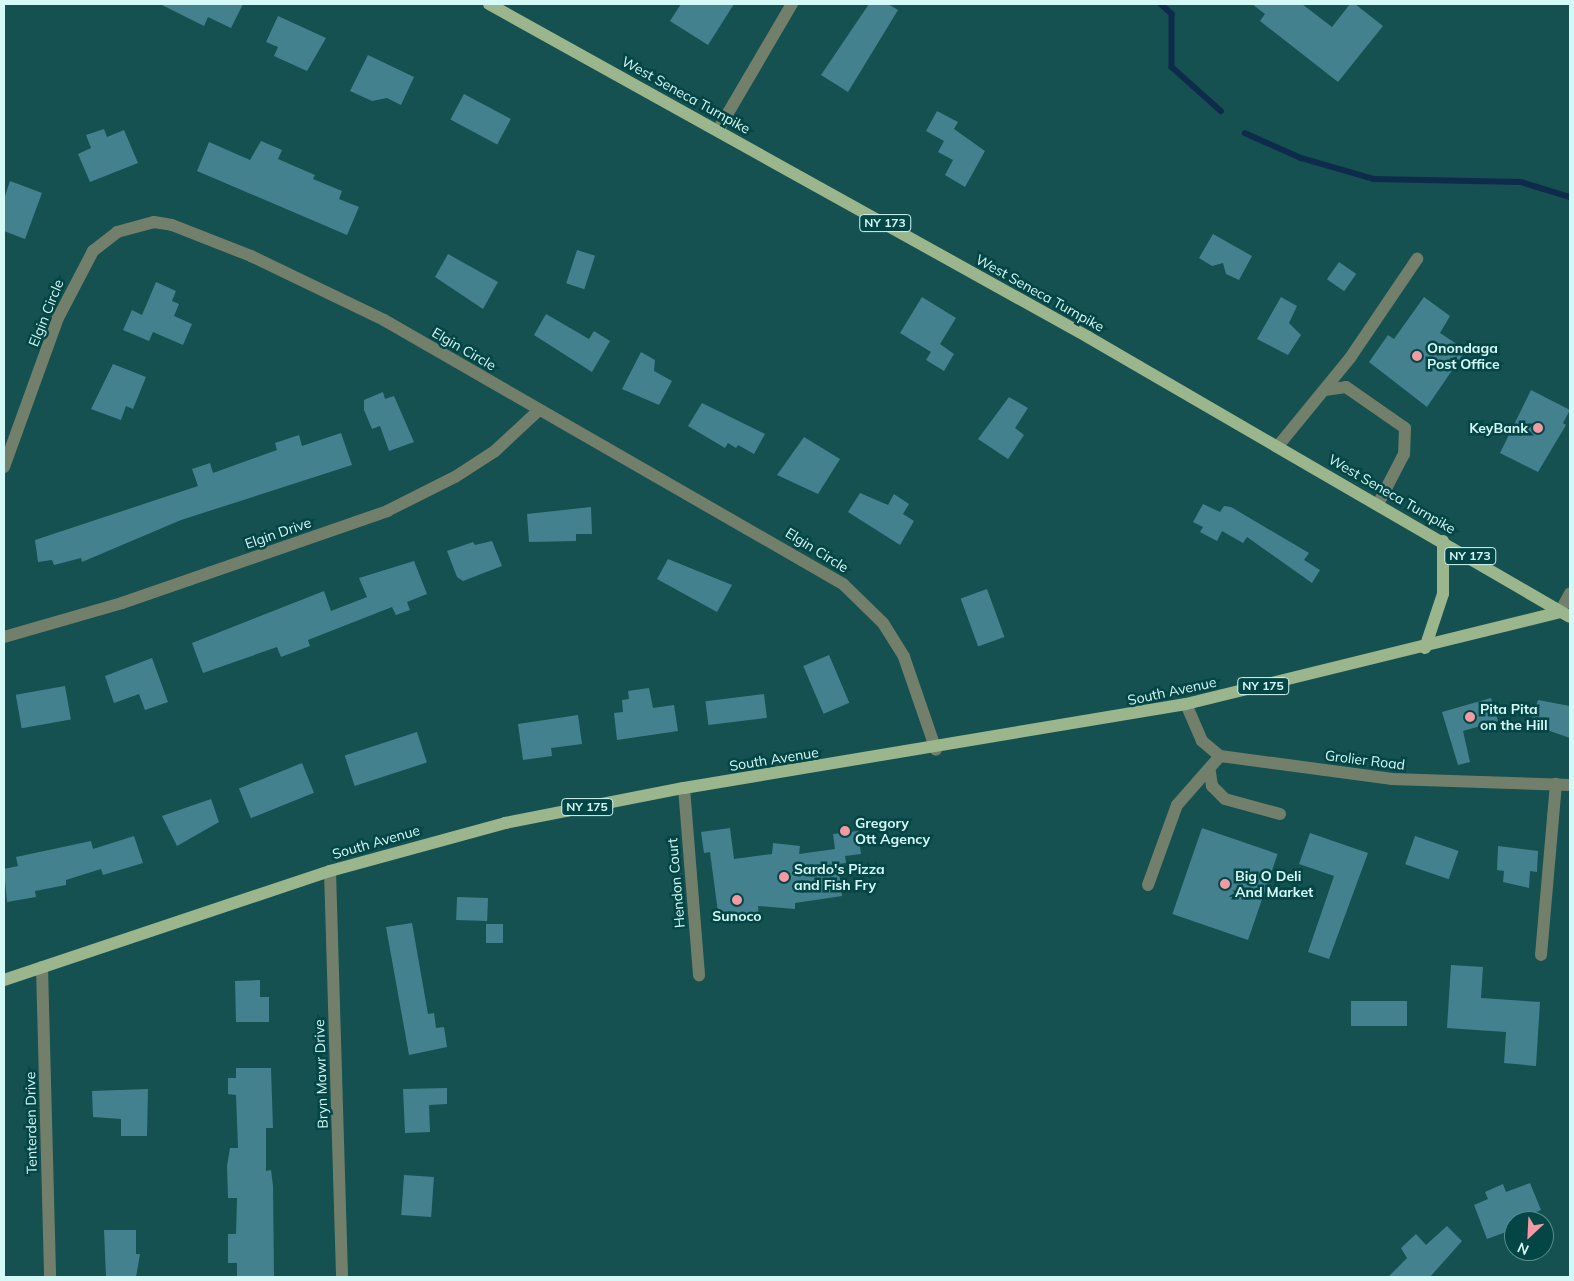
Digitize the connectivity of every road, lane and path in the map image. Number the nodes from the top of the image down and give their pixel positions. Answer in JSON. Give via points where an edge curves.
{"nodes":[{"id":1,"x":489,"y":4,"type":"edge"},
{"id":2,"x":792,"y":4,"type":"edge"},
{"id":3,"x":718,"y":130,"type":"junction"},
{"id":4,"x":1417,"y":259,"type":"dead end"},
{"id":5,"x":1325,"y":390,"type":"junction"},
{"id":6,"x":539,"y":410,"type":"junction"},
{"id":7,"x":1278,"y":446,"type":"junction"},
{"id":8,"x":4,"y":468,"type":"edge"},
{"id":9,"x":1378,"y":504,"type":"junction"},
{"id":10,"x":1443,"y":541,"type":"junction"},
{"id":11,"x":1570,"y":593,"type":"edge"},
{"id":12,"x":1565,"y":615,"type":"edge"},
{"id":13,"x":4,"y":637,"type":"edge"},
{"id":14,"x":1425,"y":648,"type":"junction"},
{"id":15,"x":1186,"y":704,"type":"junction"},
{"id":16,"x":936,"y":750,"type":"junction"},
{"id":17,"x":1220,"y":756,"type":"junction"},
{"id":18,"x":1210,"y":772,"type":"junction"},
{"id":19,"x":1556,"y":784,"type":"junction"},
{"id":20,"x":1570,"y":784,"type":"edge"},
{"id":21,"x":684,"y":788,"type":"junction"},
{"id":22,"x":1280,"y":814,"type":"dead end"},
{"id":23,"x":330,"y":871,"type":"junction"},
{"id":24,"x":1148,"y":885,"type":"dead end"},
{"id":25,"x":1541,"y":955,"type":"dead end"},
{"id":26,"x":42,"y":968,"type":"junction"},
{"id":27,"x":699,"y":975,"type":"dead end"},
{"id":28,"x":4,"y":980,"type":"edge"},
{"id":29,"x":50,"y":1277,"type":"edge"},
{"id":30,"x":342,"y":1277,"type":"edge"}],
"edges":[{"from":1,"to":3,"type":"main road","name":"West Seneca Turnpike","number":"NY 173"},
{"from":2,"to":3,"type":"street"},
{"from":3,"to":7,"type":"main road","name":"West Seneca Turnpike","number":"NY 173"},
{"from":4,"to":5,"type":"street"},
{"from":5,"to":7,"type":"street"},
{"from":5,"to":9,"type":"street","via":[[1346,387],[1405,428],[1404,454]]},
{"from":6,"to":8,"type":"street","name":"Elgin Circle","via":[[384,320],[251,256],[154,222],[117,232],[93,251],[58,318]]},
{"from":6,"to":13,"type":"street","name":"Elgin Drive","via":[[495,451],[455,477],[388,511],[122,603]]},
{"from":6,"to":16,"type":"street","name":"Elgin Circle","via":[[844,584],[884,623],[904,657]]},
{"from":7,"to":9,"type":"main road","name":"West Seneca Turnpike","number":"NY 173"},
{"from":9,"to":10,"type":"main road","name":"West Seneca Turnpike","number":"NY 173"},
{"from":10,"to":12,"type":"main road","name":"West Seneca Turnpike","number":"NY 173"},
{"from":10,"to":14,"type":"main road","via":[[1444,594]]},
{"from":11,"to":12,"type":"street"},
{"from":12,"to":14,"type":"main road","name":"South Avenue","number":"NY 175"},
{"from":14,"to":15,"type":"main road","name":"South Avenue","number":"NY 175"},
{"from":15,"to":16,"type":"main road","name":"South Avenue","number":"NY 175"},
{"from":15,"to":17,"type":"street","via":[[1202,741]]},
{"from":16,"to":21,"type":"main road","name":"South Avenue","number":"NY 175"},
{"from":17,"to":18,"type":"street"},
{"from":17,"to":19,"type":"street","name":"Grolier Road","via":[[1392,779]]},
{"from":18,"to":22,"type":"street","via":[[1212,786],[1225,799]]},
{"from":18,"to":24,"type":"street","via":[[1177,805]]},
{"from":19,"to":20,"type":"street","name":"Grolier Road"},
{"from":19,"to":25,"type":"street"},
{"from":21,"to":23,"type":"main road","name":"South Avenue","number":"NY 175","via":[[505,823]]},
{"from":21,"to":27,"type":"street","name":"Hendon Court"},
{"from":23,"to":26,"type":"main road","name":"South Avenue","number":"NY 175"},
{"from":23,"to":30,"type":"street","name":"Bryn Mawr Drive"},
{"from":26,"to":28,"type":"main road","name":"South Avenue","number":"NY 175"},
{"from":26,"to":29,"type":"street","name":"Tenterden Drive"}]}
